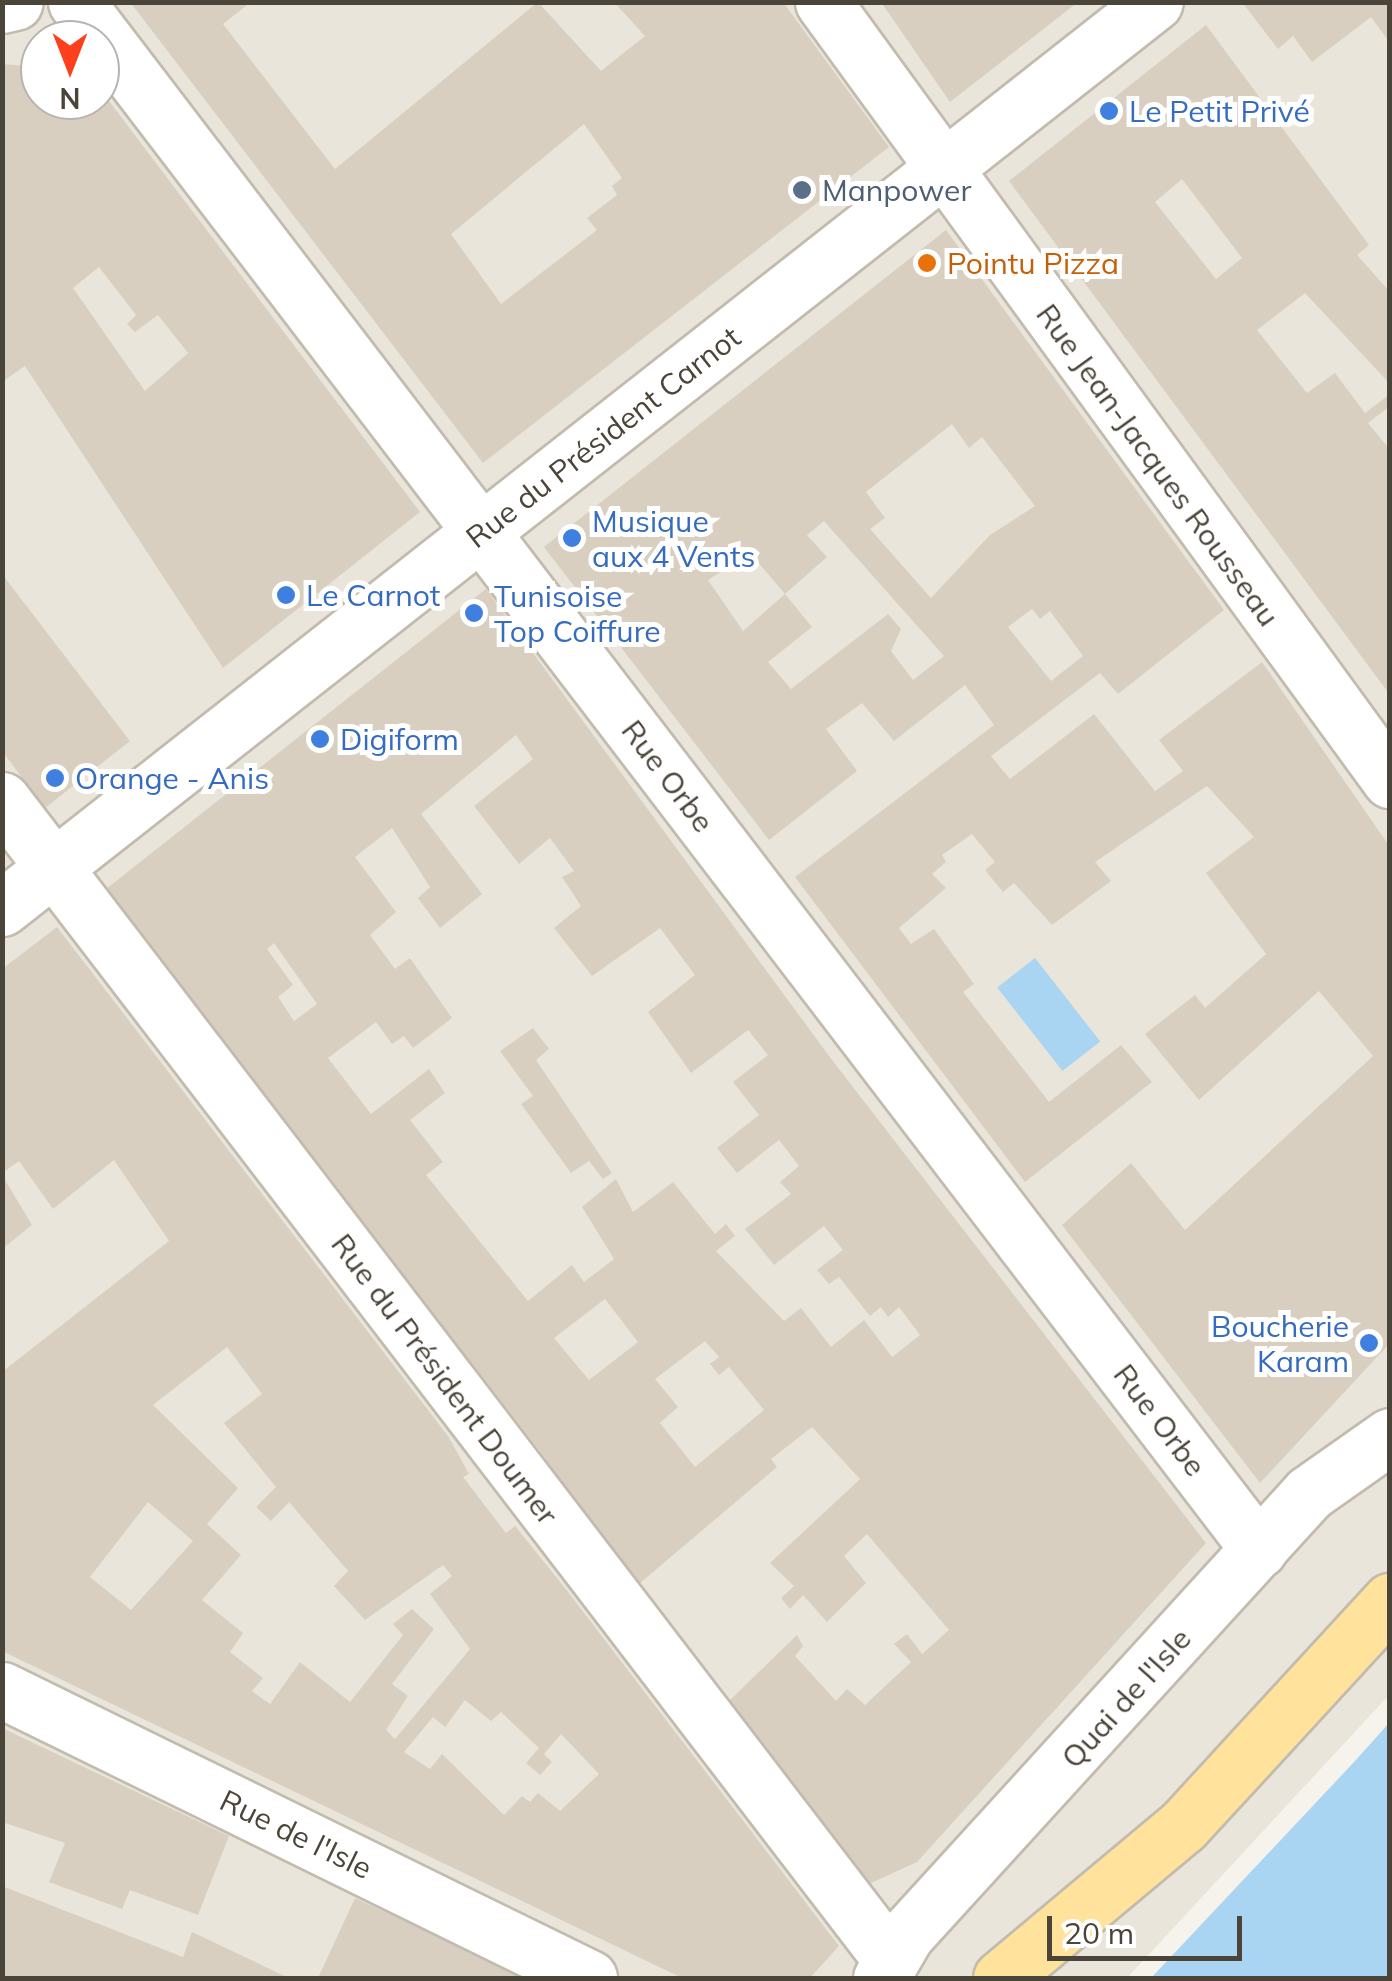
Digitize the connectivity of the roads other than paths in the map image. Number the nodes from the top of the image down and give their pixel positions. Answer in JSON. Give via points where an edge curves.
{"nodes":[{"id":1,"x":15,"y":2,"type":"edge"},
{"id":2,"x":76,"y":2,"type":"edge"},
{"id":3,"x":823,"y":2,"type":"edge"},
{"id":4,"x":1155,"y":2,"type":"edge"},
{"id":5,"x":2,"y":5,"type":"edge"},
{"id":6,"x":942,"y":170,"type":"junction"},
{"id":7,"x":482,"y":532,"type":"junction"},
{"id":8,"x":1390,"y":780,"type":"edge"},
{"id":9,"x":2,"y":800,"type":"edge"},
{"id":10,"x":54,"y":869,"type":"junction"},
{"id":11,"x":2,"y":908,"type":"edge"},
{"id":12,"x":1390,"y":1436,"type":"edge"},
{"id":13,"x":1259,"y":1550,"type":"junction"},
{"id":14,"x":1390,"y":1600,"type":"edge"},
{"id":15,"x":2,"y":1690,"type":"edge"},
{"id":16,"x":885,"y":1968,"type":"edge"},
{"id":17,"x":589,"y":1978,"type":"edge"},
{"id":18,"x":1001,"y":1978,"type":"edge"}],
"edges":[{"from":1,"to":5,"type":"street"},
{"from":2,"to":7,"type":"street","name":"Rue Orbe"},
{"from":3,"to":6,"type":"street","name":"Rue Jean-Jacques Rousseau"},
{"from":4,"to":6,"type":"street","name":"Rue du Président Carnot"},
{"from":6,"to":7,"type":"street","name":"Rue du Président Carnot"},
{"from":6,"to":8,"type":"street","name":"Rue Jean-Jacques Rousseau"},
{"from":7,"to":10,"type":"street","name":"Rue du Président Carnot"},
{"from":7,"to":13,"type":"street","name":"Rue Orbe"},
{"from":9,"to":10,"type":"street","name":"Rue du Président Doumer"},
{"from":10,"to":11,"type":"street","name":"Rue du Président Carnot"},
{"from":10,"to":16,"type":"street","name":"Rue du Président Doumer"},
{"from":12,"to":13,"type":"street","name":"Quai de l'Isle","via":[[1309,1494]]},
{"from":13,"to":16,"type":"street","name":"Quai de l'Isle"},
{"from":14,"to":18,"type":"main road","via":[[1184,1826]]},
{"from":15,"to":17,"type":"street","name":"Rue de l'Isle"}]}
